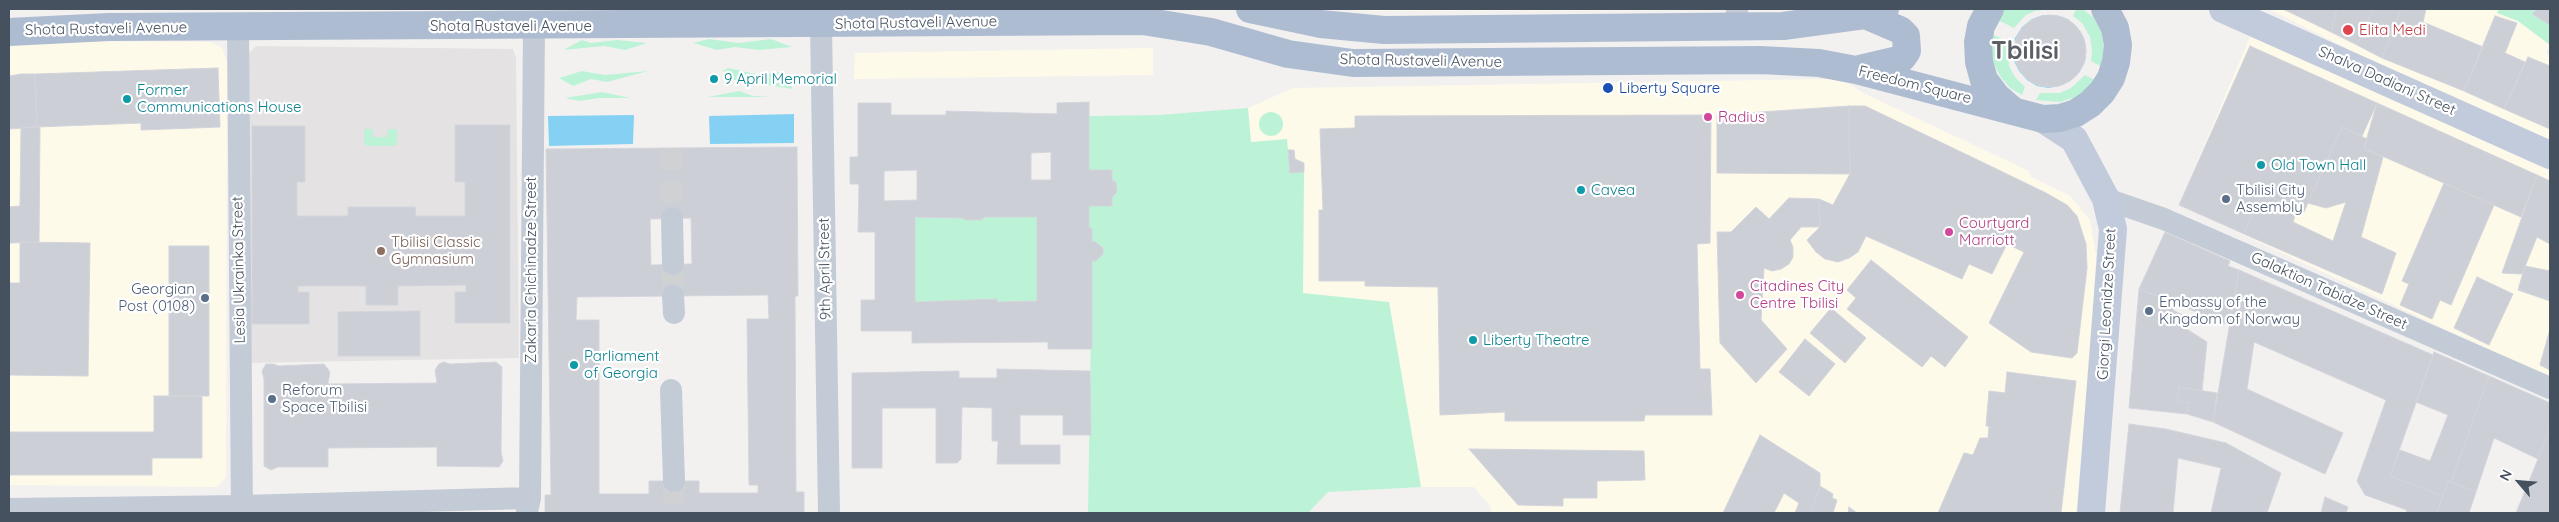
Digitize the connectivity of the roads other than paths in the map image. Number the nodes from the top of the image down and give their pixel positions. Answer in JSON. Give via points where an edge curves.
{"nodes":[{"id":1,"x":1250,"y":9,"type":"edge"},
{"id":2,"x":1967,"y":9,"type":"edge"},
{"id":3,"x":1990,"y":9,"type":"edge"},
{"id":4,"x":2105,"y":9,"type":"edge"},
{"id":5,"x":2223,"y":9,"type":"edge"},
{"id":6,"x":1875,"y":12,"type":"edge"},
{"id":7,"x":1288,"y":13,"type":"edge"},
{"id":8,"x":1828,"y":15,"type":"edge"},
{"id":9,"x":1737,"y":18,"type":"edge"},
{"id":10,"x":821,"y":24,"type":"junction"},
{"id":11,"x":534,"y":26,"type":"junction"},
{"id":12,"x":238,"y":27,"type":"junction"},
{"id":13,"x":9,"y":32,"type":"edge"},
{"id":14,"x":1978,"y":42,"type":"junction"},
{"id":15,"x":1819,"y":63,"type":"joint"},
{"id":16,"x":1856,"y":70,"type":"junction"},
{"id":17,"x":2011,"y":109,"type":"junction"},
{"id":18,"x":2043,"y":119,"type":"junction"},
{"id":19,"x":2550,"y":155,"type":"edge"},
{"id":20,"x":2106,"y":199,"type":"junction"},
{"id":21,"x":672,"y":218,"type":"tunnel mouth"},
{"id":22,"x":673,"y":264,"type":"tunnel mouth"},
{"id":23,"x":2550,"y":388,"type":"edge"},
{"id":24,"x":671,"y":390,"type":"dead end"},
{"id":25,"x":674,"y":481,"type":"tunnel mouth"},
{"id":26,"x":528,"y":506,"type":"edge"},
{"id":27,"x":9,"y":509,"type":"edge"},
{"id":28,"x":242,"y":510,"type":"edge"},
{"id":29,"x":830,"y":513,"type":"edge"},
{"id":30,"x":2091,"y":513,"type":"edge"}],
"edges":[{"from":1,"to":7,"type":"main road","name":"Shota Rustaveli Avenue"},
{"from":2,"to":14,"type":"main road","name":"Freedom Square"},
{"from":3,"to":14,"type":"main road","name":"Freedom Square","via":[[1981,26]]},
{"from":4,"to":18,"type":"main road","name":"Freedom Square","via":[[2115,28],[2118,45],[2111,78],[2102,92],[2076,113]]},
{"from":5,"to":19,"type":"main road","name":"Shalva Dadiani Street"},
{"from":6,"to":8,"type":"main road"},
{"from":6,"to":16,"type":"main road","via":[[1906,36],[1907,51],[1894,61]]},
{"from":7,"to":9,"type":"main road","name":"Shota Rustaveli Avenue","via":[[1321,24],[1384,30]]},
{"from":8,"to":9,"type":"main road","name":"Shota Rustaveli Avenue","via":[[1783,26]]},
{"from":10,"to":11,"type":"main road","name":"Shota Rustaveli Avenue"},
{"from":10,"to":15,"type":"main road","name":"Shota Rustaveli Avenue","via":[[1143,21],[1211,32],[1288,54],[1353,63],[1760,60]]},
{"from":10,"to":29,"type":"street","name":"9th April Street"},
{"from":11,"to":12,"type":"main road","name":"Shota Rustaveli Avenue"},
{"from":11,"to":26,"type":"street","name":"Zakaria Chichinadze Street"},
{"from":12,"to":13,"type":"main road","name":"Shota Rustaveli Avenue","via":[[59,28]]},
{"from":12,"to":28,"type":"street","name":"Lesia Ukrainka Street"},
{"from":14,"to":17,"type":"main road","name":"Freedom Square","via":[[1978,62],[1984,80]]},
{"from":15,"to":16,"type":"main road","name":"Freedom Square"},
{"from":16,"to":17,"type":"main road","name":"Freedom Square"},
{"from":17,"to":18,"type":"main road","name":"Freedom Square"},
{"from":18,"to":20,"type":"main road","name":"Giorgi Leonidze Street","via":[[2074,139]]},
{"from":20,"to":23,"type":"street","name":"Galaktion Tabidze Street","via":[[2164,219]]},
{"from":20,"to":30,"type":"main road","name":"Giorgi Leonidze Street","via":[[2113,228],[2113,253]]},
{"from":21,"to":22,"type":"street"},
{"from":24,"to":25,"type":"street"},
{"from":26,"to":28,"type":"street"},
{"from":27,"to":28,"type":"street"}]}
